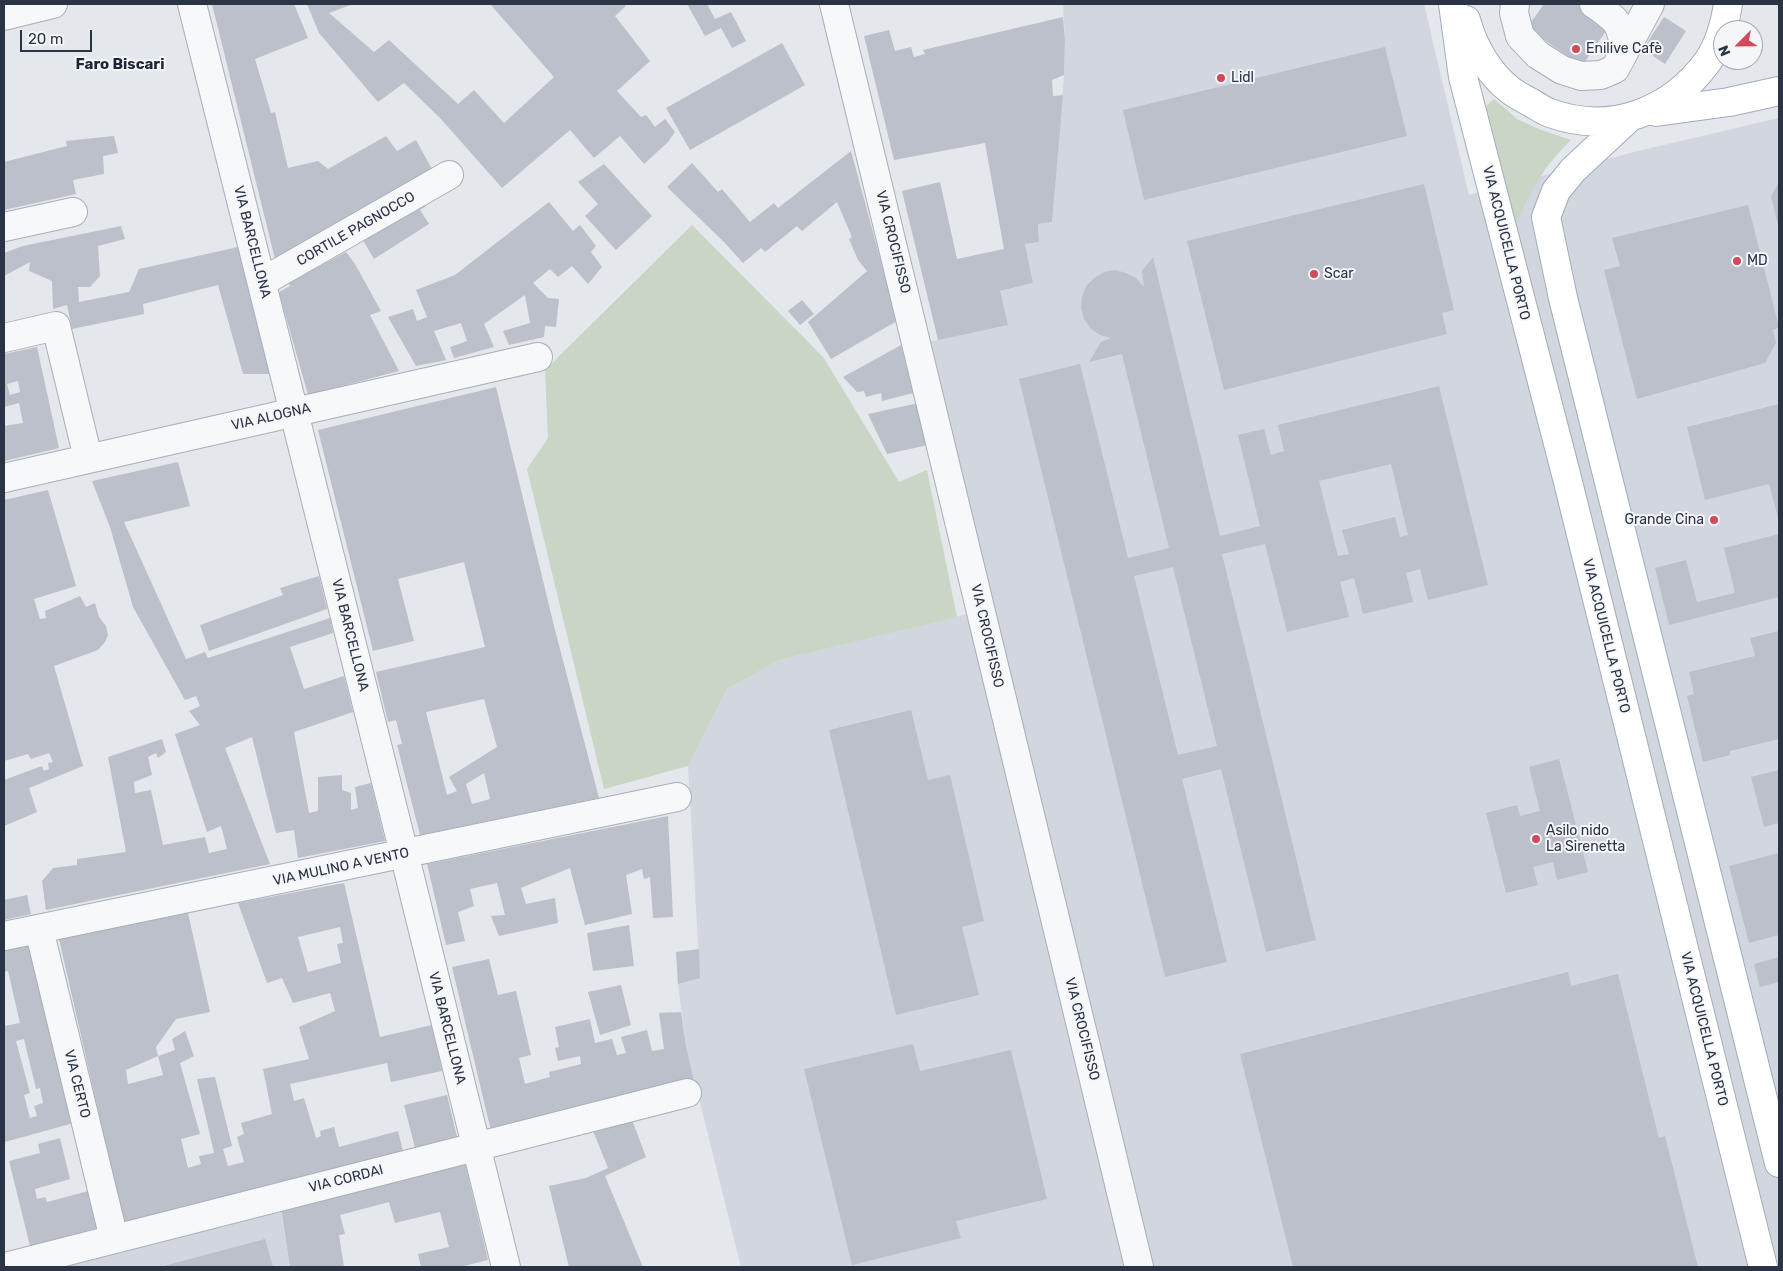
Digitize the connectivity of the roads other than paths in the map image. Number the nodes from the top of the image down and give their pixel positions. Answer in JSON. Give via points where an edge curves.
{"nodes":[{"id":1,"x":53,"y":4,"type":"edge"},
{"id":2,"x":192,"y":4,"type":"edge"},
{"id":3,"x":834,"y":4,"type":"edge"},
{"id":4,"x":1453,"y":4,"type":"edge"},
{"id":5,"x":1462,"y":4,"type":"edge"},
{"id":6,"x":1515,"y":4,"type":"edge"},
{"id":7,"x":1594,"y":4,"type":"edge"},
{"id":8,"x":1728,"y":4,"type":"edge"},
{"id":9,"x":1638,"y":10,"type":"edge"},
{"id":10,"x":4,"y":16,"type":"edge"},
{"id":11,"x":1624,"y":51,"type":"junction"},
{"id":12,"x":1779,"y":91,"type":"edge"},
{"id":13,"x":1636,"y":115,"type":"junction"},
{"id":14,"x":449,"y":175,"type":"dead end"},
{"id":15,"x":73,"y":212,"type":"dead end"},
{"id":16,"x":4,"y":227,"type":"edge"},
{"id":17,"x":262,"y":282,"type":"junction"},
{"id":18,"x":4,"y":338,"type":"edge"},
{"id":19,"x":538,"y":357,"type":"dead end"},
{"id":20,"x":294,"y":412,"type":"junction"},
{"id":21,"x":88,"y":458,"type":"junction"},
{"id":22,"x":1606,"y":469,"type":"junction"},
{"id":23,"x":4,"y":478,"type":"edge"},
{"id":24,"x":1567,"y":478,"type":"junction"},
{"id":25,"x":1651,"y":651,"type":"junction"},
{"id":26,"x":1612,"y":660,"type":"junction"},
{"id":27,"x":677,"y":797,"type":"dead end"},
{"id":28,"x":404,"y":853,"type":"junction"},
{"id":29,"x":39,"y":929,"type":"junction"},
{"id":30,"x":4,"y":936,"type":"edge"},
{"id":31,"x":1725,"y":948,"type":"junction"},
{"id":32,"x":1686,"y":957,"type":"junction"},
{"id":33,"x":1749,"y":1044,"type":"junction"},
{"id":34,"x":1710,"y":1053,"type":"junction"},
{"id":35,"x":687,"y":1092,"type":"dead end"},
{"id":36,"x":476,"y":1146,"type":"junction"},
{"id":37,"x":1779,"y":1163,"type":"edge"},
{"id":38,"x":114,"y":1239,"type":"junction"},
{"id":39,"x":5,"y":1267,"type":"edge"},
{"id":40,"x":506,"y":1267,"type":"edge"},
{"id":41,"x":1139,"y":1267,"type":"edge"},
{"id":42,"x":1763,"y":1267,"type":"edge"}],
"edges":[{"from":1,"to":10,"type":"street"},
{"from":2,"to":17,"type":"street","name":"VIA BARCELLONA"},
{"from":3,"to":41,"type":"street","name":"VIA CROCIFISSO"},
{"from":4,"to":24,"type":"main road","name":"VIA ACQUICELLA PORTO","via":[[1463,77]]},
{"from":5,"to":13,"type":"main road","via":[[1478,51],[1510,90],[1549,113],[1588,122]]},
{"from":6,"to":11,"type":"street","via":[[1520,36],[1538,55],[1562,70],[1581,76],[1601,75],[1615,69]]},
{"from":7,"to":11,"type":"street","via":[[1614,18],[1622,33]]},
{"from":8,"to":13,"type":"main road","via":[[1724,25],[1709,60],[1686,87],[1666,102]]},
{"from":9,"to":11,"type":"street"},
{"from":12,"to":13,"type":"main road","via":[[1729,102]]},
{"from":13,"to":22,"type":"main road","via":[[1573,170],[1556,190],[1546,217],[1554,262]]},
{"from":14,"to":17,"type":"street","name":"CORTILE PAGNOCCO"},
{"from":15,"to":16,"type":"street"},
{"from":17,"to":20,"type":"street","name":"VIA BARCELLONA"},
{"from":18,"to":21,"type":"street","via":[[56,326]]},
{"from":19,"to":20,"type":"street","name":"VIA ALOGNA"},
{"from":20,"to":21,"type":"street","name":"VIA ALOGNA"},
{"from":20,"to":28,"type":"street","name":"VIA BARCELLONA"},
{"from":21,"to":23,"type":"street","name":"VIA ALOGNA"},
{"from":22,"to":24,"type":"main road"},
{"from":22,"to":25,"type":"main road"},
{"from":24,"to":26,"type":"main road","name":"VIA ACQUICELLA PORTO"},
{"from":25,"to":26,"type":"main road"},
{"from":25,"to":31,"type":"main road"},
{"from":26,"to":32,"type":"main road","name":"VIA ACQUICELLA PORTO"},
{"from":27,"to":28,"type":"street","name":"VIA MULINO A VENTO"},
{"from":28,"to":29,"type":"street","name":"VIA MULINO A VENTO"},
{"from":28,"to":36,"type":"street","name":"VIA BARCELLONA"},
{"from":29,"to":30,"type":"street","name":"VIA MULINO A VENTO"},
{"from":29,"to":38,"type":"street","name":"VIA CERTO"},
{"from":31,"to":32,"type":"main road"},
{"from":31,"to":33,"type":"main road"},
{"from":32,"to":34,"type":"main road","name":"VIA ACQUICELLA PORTO"},
{"from":33,"to":34,"type":"main road"},
{"from":33,"to":37,"type":"main road"},
{"from":34,"to":42,"type":"main road","name":"VIA ACQUICELLA PORTO"},
{"from":35,"to":36,"type":"street","name":"VIA CORDAI"},
{"from":36,"to":38,"type":"street","name":"VIA CORDAI"},
{"from":36,"to":40,"type":"street","name":"VIA BARCELLONA"},
{"from":38,"to":39,"type":"street","name":"VIA CORDAI"}]}
